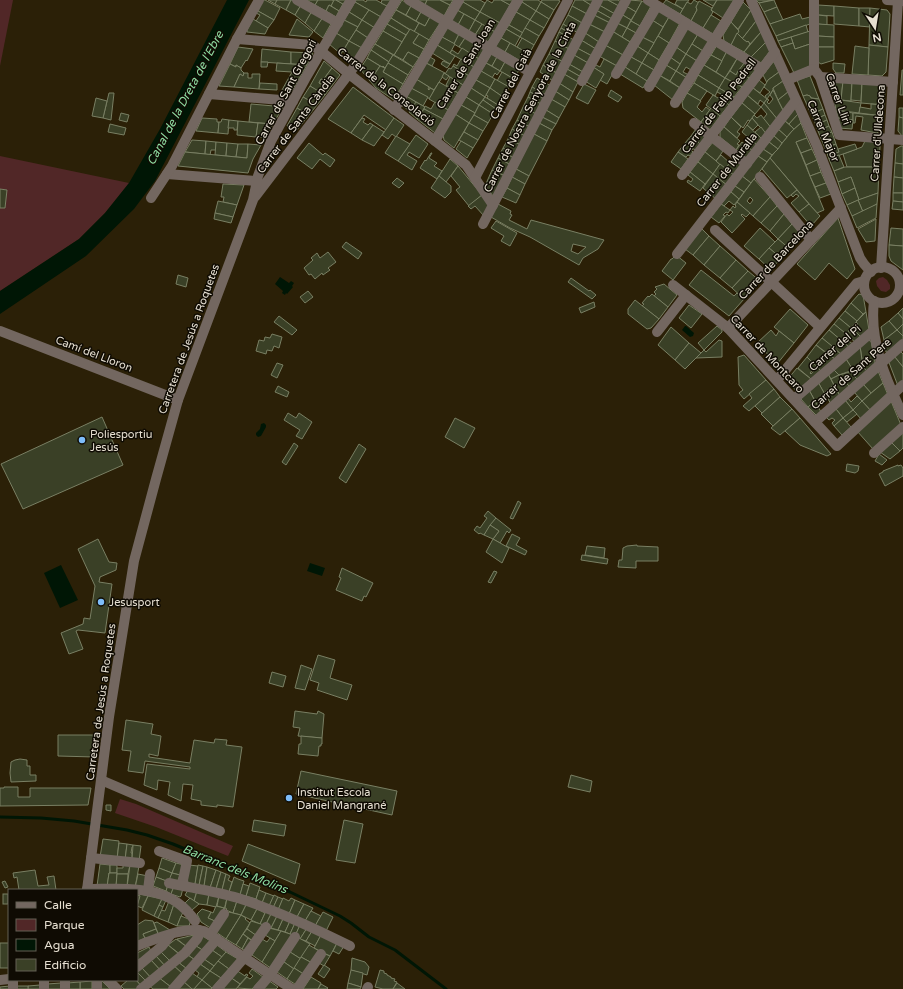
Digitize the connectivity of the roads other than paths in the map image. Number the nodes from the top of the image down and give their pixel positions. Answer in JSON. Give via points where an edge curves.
{"nodes":[{"id":1,"x":259,"y":0,"type":"edge"},
{"id":2,"x":297,"y":0,"type":"edge"},
{"id":3,"x":351,"y":0,"type":"edge"},
{"id":4,"x":396,"y":0,"type":"edge"},
{"id":5,"x":409,"y":0,"type":"edge"},
{"id":6,"x":459,"y":0,"type":"edge"},
{"id":7,"x":518,"y":0,"type":"edge"},
{"id":8,"x":568,"y":0,"type":"edge"},
{"id":9,"x":598,"y":0,"type":"edge"},
{"id":10,"x":626,"y":0,"type":"edge"},
{"id":11,"x":648,"y":0,"type":"edge"},
{"id":12,"x":739,"y":0,"type":"edge"},
{"id":13,"x":751,"y":0,"type":"edge"},
{"id":14,"x":814,"y":0,"type":"edge"},
{"id":15,"x":888,"y":0,"type":"edge"},
{"id":16,"x":901,"y":1,"type":"edge"},
{"id":17,"x":657,"y":6,"type":"junction"},
{"id":18,"x":446,"y":22,"type":"junction"},
{"id":19,"x":338,"y":23,"type":"junction"},
{"id":20,"x":686,"y":23,"type":"junction"},
{"id":21,"x":237,"y":39,"type":"junction"},
{"id":22,"x":715,"y":39,"type":"junction"},
{"id":23,"x":489,"y":49,"type":"junction"},
{"id":24,"x":321,"y":51,"type":"junction"},
{"id":25,"x":775,"y":52,"type":"junction"},
{"id":26,"x":762,"y":68,"type":"junction"},
{"id":27,"x":530,"y":72,"type":"junction"},
{"id":28,"x":817,"y":73,"type":"junction"},
{"id":29,"x":349,"y":74,"type":"junction"},
{"id":30,"x":616,"y":74,"type":"dead end"},
{"id":31,"x":787,"y":80,"type":"junction"},
{"id":32,"x":582,"y":81,"type":"dead end"},
{"id":33,"x":893,"y":82,"type":"junction"},
{"id":34,"x":649,"y":87,"type":"dead end"},
{"id":35,"x":209,"y":94,"type":"junction"},
{"id":36,"x":796,"y":100,"type":"junction"},
{"id":37,"x":293,"y":101,"type":"junction"},
{"id":38,"x":675,"y":103,"type":"dead end"},
{"id":39,"x":394,"y":110,"type":"junction"},
{"id":40,"x":694,"y":123,"type":"dead end"},
{"id":41,"x":711,"y":136,"type":"junction"},
{"id":42,"x":890,"y":139,"type":"junction"},
{"id":43,"x":903,"y":140,"type":"edge"},
{"id":44,"x":435,"y":141,"type":"junction"},
{"id":45,"x":747,"y":164,"type":"junction"},
{"id":46,"x":167,"y":174,"type":"junction"},
{"id":47,"x":682,"y":175,"type":"dead end"},
{"id":48,"x":760,"y":177,"type":"dead end"},
{"id":49,"x":475,"y":178,"type":"junction"},
{"id":50,"x":257,"y":181,"type":"junction"},
{"id":51,"x":151,"y":198,"type":"dead end"},
{"id":52,"x":253,"y":200,"type":"junction"},
{"id":53,"x":493,"y":205,"type":"junction"},
{"id":54,"x":841,"y":208,"type":"junction"},
{"id":55,"x":482,"y":224,"type":"dead end"},
{"id":56,"x":715,"y":230,"type":"dead end"},
{"id":57,"x":811,"y":240,"type":"junction"},
{"id":58,"x":677,"y":254,"type":"dead end"},
{"id":59,"x":882,"y":268,"type":"junction"},
{"id":60,"x":871,"y":272,"type":"junction"},
{"id":61,"x":864,"y":281,"type":"junction"},
{"id":62,"x":771,"y":282,"type":"junction"},
{"id":63,"x":674,"y":285,"type":"dead end"},
{"id":64,"x":901,"y":288,"type":"edge"},
{"id":65,"x":686,"y":296,"type":"junction"},
{"id":66,"x":874,"y":301,"type":"junction"},
{"id":67,"x":820,"y":327,"type":"junction"},
{"id":68,"x":728,"y":328,"type":"junction"},
{"id":69,"x":873,"y":331,"type":"junction"},
{"id":70,"x":0,"y":332,"type":"edge"},
{"id":71,"x":657,"y":332,"type":"dead end"},
{"id":72,"x":903,"y":344,"type":"edge"},
{"id":73,"x":881,"y":363,"type":"junction"},
{"id":74,"x":776,"y":380,"type":"junction"},
{"id":75,"x":903,"y":385,"type":"edge"},
{"id":76,"x":893,"y":394,"type":"junction"},
{"id":77,"x":794,"y":399,"type":"junction"},
{"id":78,"x":178,"y":400,"type":"junction"},
{"id":79,"x":903,"y":415,"type":"edge"},
{"id":80,"x":815,"y":422,"type":"junction"},
{"id":81,"x":903,"y":427,"type":"edge"},
{"id":82,"x":874,"y":452,"type":"dead end"},
{"id":83,"x":102,"y":780,"type":"junction"},
{"id":84,"x":220,"y":832,"type":"dead end"},
{"id":85,"x":160,"y":851,"type":"dead end"},
{"id":86,"x":91,"y":858,"type":"junction"},
{"id":87,"x":140,"y":863,"type":"dead end"},
{"id":88,"x":150,"y":874,"type":"dead end"},
{"id":89,"x":169,"y":883,"type":"dead end"},
{"id":90,"x":184,"y":886,"type":"junction"},
{"id":91,"x":87,"y":889,"type":"edge"},
{"id":92,"x":138,"y":890,"type":"edge"},
{"id":93,"x":148,"y":890,"type":"junction"},
{"id":94,"x":224,"y":914,"type":"dead end"},
{"id":95,"x":197,"y":925,"type":"junction"},
{"id":96,"x":266,"y":927,"type":"dead end"},
{"id":97,"x":171,"y":934,"type":"junction"},
{"id":98,"x":214,"y":937,"type":"junction"},
{"id":99,"x":295,"y":937,"type":"dead end"},
{"id":100,"x":138,"y":946,"type":"edge"},
{"id":101,"x":350,"y":946,"type":"dead end"},
{"id":102,"x":321,"y":954,"type":"dead end"},
{"id":103,"x":244,"y":958,"type":"junction"},
{"id":104,"x":138,"y":966,"type":"edge"},
{"id":105,"x":270,"y":975,"type":"junction"},
{"id":106,"x":141,"y":989,"type":"edge"},
{"id":107,"x":173,"y":989,"type":"edge"},
{"id":108,"x":217,"y":989,"type":"edge"},
{"id":109,"x":258,"y":989,"type":"edge"},
{"id":110,"x":292,"y":989,"type":"edge"},
{"id":111,"x":297,"y":989,"type":"edge"}],
"edges":[{"from":1,"to":21,"type":"street"},
{"from":2,"to":19,"type":"street"},
{"from":3,"to":19,"type":"street","name":"Carrer de Sant Gregori"},
{"from":4,"to":29,"type":"street","name":"Carrer de Santa Càndia"},
{"from":5,"to":18,"type":"street"},
{"from":6,"to":18,"type":"street"},
{"from":7,"to":23,"type":"street","name":"Carrer de Sant Joan"},
{"from":8,"to":27,"type":"street","name":"Carrer del Gaià"},
{"from":9,"to":53,"type":"street","name":"Carrer de Nostra Senyora de la Cinta"},
{"from":10,"to":32,"type":"street"},
{"from":11,"to":17,"type":"street"},
{"from":12,"to":22,"type":"street"},
{"from":13,"to":25,"type":"street","name":"Carrer Major"},
{"from":14,"to":28,"type":"street","name":"Carrer Lliri"},
{"from":15,"to":16,"type":"street"},
{"from":16,"to":33,"type":"street","name":"Carrer d'Ulldecona"},
{"from":17,"to":20,"type":"street"},
{"from":17,"to":30,"type":"street"},
{"from":18,"to":23,"type":"street"},
{"from":18,"to":39,"type":"street"},
{"from":19,"to":24,"type":"street","name":"Carrer de Sant Gregori"},
{"from":20,"to":22,"type":"street"},
{"from":20,"to":34,"type":"street"},
{"from":21,"to":24,"type":"street","name":"Carrer de la Consolació","via":[[312,45]]},
{"from":21,"to":35,"type":"street"},
{"from":22,"to":26,"type":"street"},
{"from":22,"to":38,"type":"street"},
{"from":23,"to":27,"type":"street"},
{"from":23,"to":44,"type":"street","name":"Carrer de Sant Joan"},
{"from":24,"to":29,"type":"street","name":"Carrer de la Consolació"},
{"from":24,"to":37,"type":"street","name":"Carrer de Sant Gregori"},
{"from":25,"to":26,"type":"street","name":"Carrer de Felip Pedrell"},
{"from":25,"to":31,"type":"street","name":"Carrer Major"},
{"from":26,"to":41,"type":"street","name":"Carrer de Felip Pedrell"},
{"from":27,"to":49,"type":"street","name":"Carrer del Gaià"},
{"from":28,"to":31,"type":"street"},
{"from":28,"to":33,"type":"street"},
{"from":28,"to":42,"type":"street","name":"Carrer Lliri","via":[[839,135]]},
{"from":29,"to":39,"type":"street","name":"Carrer de la Consolació"},
{"from":29,"to":52,"type":"street","name":"Carrer de Santa Càndia"},
{"from":31,"to":36,"type":"street","name":"Carrer Major"},
{"from":33,"to":42,"type":"street","name":"Carrer d'Ulldecona"},
{"from":35,"to":37,"type":"street"},
{"from":35,"to":46,"type":"street"},
{"from":36,"to":45,"type":"street","name":"Carrer de Muralla"},
{"from":36,"to":54,"type":"street","name":"Carrer Major"},
{"from":37,"to":50,"type":"street","name":"Carrer de Sant Gregori","via":[[271,141]]},
{"from":39,"to":44,"type":"street","name":"Carrer de la Consolació"},
{"from":40,"to":41,"type":"street"},
{"from":41,"to":45,"type":"street"},
{"from":41,"to":47,"type":"street","name":"Carrer de Felip Pedrell"},
{"from":42,"to":43,"type":"street"},
{"from":42,"to":59,"type":"street","name":"Carrer d'Ulldecona"},
{"from":44,"to":49,"type":"street","name":"Carrer de la Consolació","via":[[466,165]]},
{"from":45,"to":58,"type":"street","name":"Carrer de Muralla"},
{"from":46,"to":50,"type":"street"},
{"from":46,"to":51,"type":"street"},
{"from":48,"to":57,"type":"street"},
{"from":49,"to":53,"type":"street","name":"Carrer de la Consolació"},
{"from":50,"to":52,"type":"street","name":"Carrer de Sant Gregori"},
{"from":52,"to":78,"type":"street","name":"Carretera de Jesús a Roquetes"},
{"from":53,"to":55,"type":"street","name":"Carrer de Nostra Senyora de la Cinta"},
{"from":54,"to":57,"type":"street","name":"Carrer de Barcelona"},
{"from":54,"to":60,"type":"street","name":"Carrer Major","via":[[860,258]]},
{"from":56,"to":62,"type":"street"},
{"from":57,"to":62,"type":"street","name":"Carrer de Barcelona"},
{"from":59,"to":60,"type":"street"},
{"from":59,"to":64,"type":"street","via":[[894,272]]},
{"from":60,"to":61,"type":"street"},
{"from":61,"to":66,"type":"street","via":[[866,293]]},
{"from":61,"to":67,"type":"street","via":[[857,283]]},
{"from":62,"to":67,"type":"street"},
{"from":62,"to":68,"type":"street","name":"Carrer de Barcelona"},
{"from":63,"to":65,"type":"street","name":"Carrer de Montcaro"},
{"from":64,"to":66,"type":"street","via":[[892,300],[880,303]]},
{"from":65,"to":68,"type":"street","name":"Carrer de Montcaro"},
{"from":65,"to":71,"type":"street"},
{"from":66,"to":69,"type":"street"},
{"from":67,"to":74,"type":"street"},
{"from":68,"to":74,"type":"street","name":"Carrer de Montcaro"},
{"from":69,"to":73,"type":"street"},
{"from":69,"to":77,"type":"street","name":"Carrer del Pi"},
{"from":70,"to":78,"type":"street","name":"Camí del Lloron"},
{"from":72,"to":73,"type":"street","name":"Carrer de Sant Pere"},
{"from":73,"to":76,"type":"street"},
{"from":73,"to":80,"type":"street","name":"Carrer de Sant Pere"},
{"from":74,"to":77,"type":"street","name":"Carrer de Montcaro"},
{"from":75,"to":76,"type":"street"},
{"from":76,"to":79,"type":"street"},
{"from":76,"to":80,"type":"street","name":"Carrer de Montcaro","via":[[837,446]]},
{"from":77,"to":80,"type":"street","name":"Carrer de Montcaro"},
{"from":78,"to":83,"type":"street","name":"Carretera de Jesús a Roquetes","via":[[134,561],[109,717]]},
{"from":81,"to":82,"type":"street"},
{"from":83,"to":84,"type":"street"},
{"from":83,"to":86,"type":"street","name":"Carretera de Jesús a Roquetes"},
{"from":85,"to":90,"type":"street","via":[[187,861]]},
{"from":86,"to":87,"type":"street"},
{"from":86,"to":91,"type":"street","name":"Carretera de Jesús a Roquetes"},
{"from":88,"to":93,"type":"street"},
{"from":89,"to":90,"type":"street"},
{"from":90,"to":101,"type":"street","via":[[248,902],[300,922]]},
{"from":92,"to":93,"type":"street"},
{"from":93,"to":95,"type":"street","via":[[175,901],[186,909]]},
{"from":94,"to":98,"type":"street"},
{"from":95,"to":97,"type":"street","via":[[191,930]]},
{"from":95,"to":98,"type":"street"},
{"from":95,"to":106,"type":"street","via":[[198,939]]},
{"from":96,"to":103,"type":"street"},
{"from":97,"to":100,"type":"street"},
{"from":97,"to":104,"type":"street","via":[[162,946]]},
{"from":98,"to":103,"type":"street"},
{"from":98,"to":107,"type":"street"},
{"from":99,"to":105,"type":"street"},
{"from":102,"to":111,"type":"street"},
{"from":103,"to":105,"type":"street"},
{"from":103,"to":108,"type":"street"},
{"from":105,"to":109,"type":"street"},
{"from":105,"to":110,"type":"street"}]}
